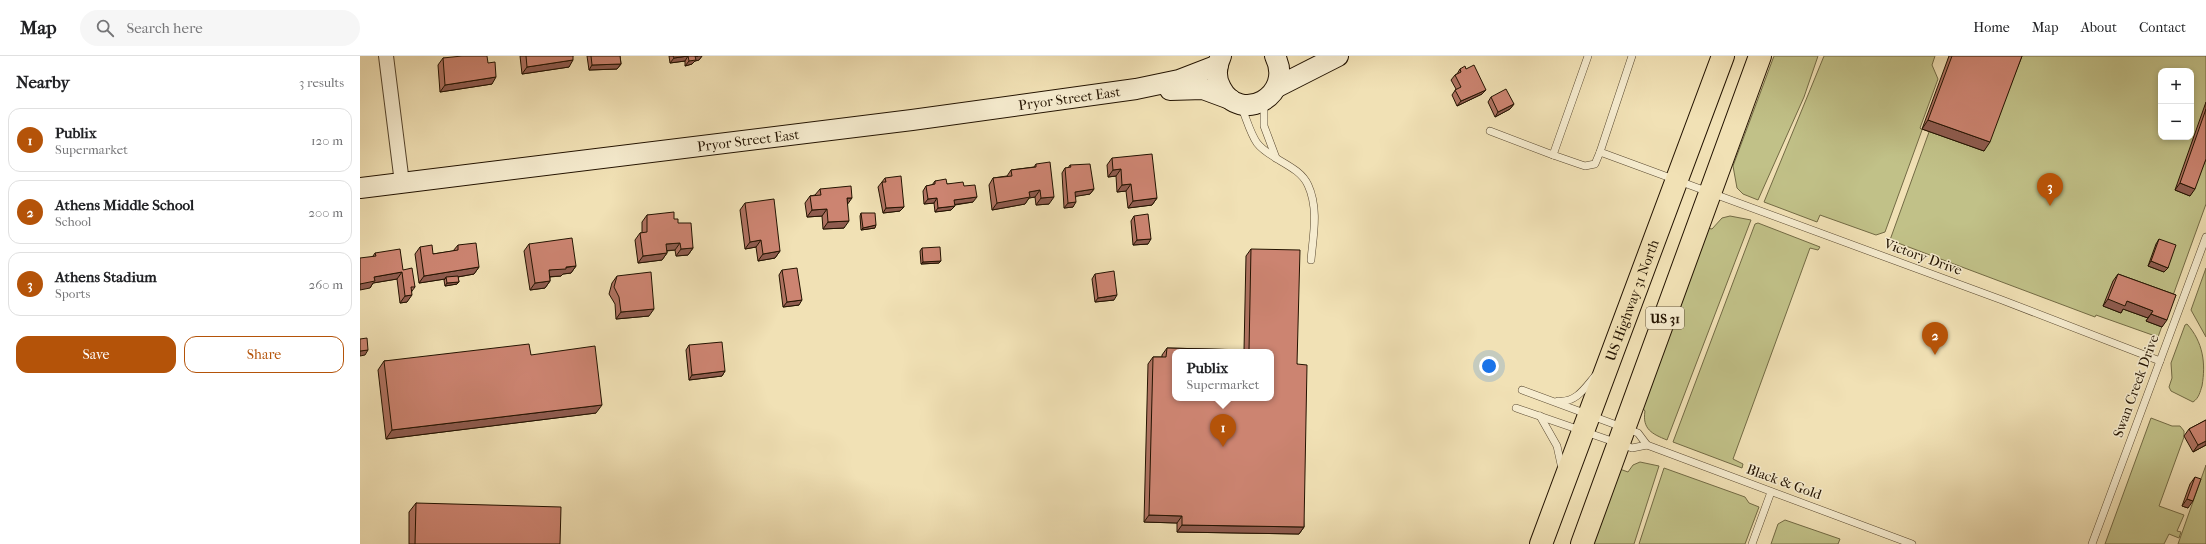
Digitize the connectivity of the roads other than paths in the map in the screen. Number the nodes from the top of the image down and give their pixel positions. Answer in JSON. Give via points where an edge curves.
{"nodes":[{"id":1,"x":386,"y":56,"type":"edge"},
{"id":2,"x":1275,"y":56,"type":"edge"},
{"id":3,"x":1338,"y":56,"type":"edge"},
{"id":4,"x":1588,"y":56,"type":"edge"},
{"id":5,"x":1632,"y":56,"type":"edge"},
{"id":6,"x":1724,"y":56,"type":"edge"},
{"id":7,"x":1760,"y":56,"type":"edge"},
{"id":8,"x":1220,"y":60,"type":"edge"},
{"id":9,"x":1136,"y":89,"type":"junction"},
{"id":10,"x":1271,"y":94,"type":"junction"},
{"id":11,"x":1236,"y":102,"type":"junction"},
{"id":12,"x":1490,"y":130,"type":"dead end"},
{"id":13,"x":1600,"y":152,"type":"junction"},
{"id":14,"x":1553,"y":155,"type":"junction"},
{"id":15,"x":1277,"y":160,"type":"junction"},
{"id":16,"x":1677,"y":180,"type":"junction"},
{"id":17,"x":402,"y":183,"type":"junction"},
{"id":18,"x":360,"y":188,"type":"edge"},
{"id":19,"x":1710,"y":193,"type":"junction"},
{"id":20,"x":2206,"y":237,"type":"edge"},
{"id":21,"x":1311,"y":260,"type":"dead end"},
{"id":22,"x":1611,"y":355,"type":"junction"},
{"id":23,"x":2160,"y":361,"type":"junction"},
{"id":24,"x":1522,"y":390,"type":"dead end"},
{"id":25,"x":1553,"y":401,"type":"junction"},
{"id":26,"x":1516,"y":408,"type":"dead end"},
{"id":27,"x":1540,"y":416,"type":"junction"},
{"id":28,"x":1585,"y":422,"type":"junction"},
{"id":29,"x":1623,"y":436,"type":"junction"},
{"id":30,"x":1647,"y":445,"type":"junction"},
{"id":31,"x":1563,"y":482,"type":"junction"},
{"id":32,"x":1771,"y":492,"type":"junction"},
{"id":33,"x":1541,"y":544,"type":"edge"},
{"id":34,"x":1582,"y":544,"type":"edge"},
{"id":35,"x":1752,"y":544,"type":"edge"},
{"id":36,"x":1912,"y":544,"type":"edge"},
{"id":37,"x":2092,"y":544,"type":"edge"}],
"edges":[{"from":1,"to":17,"type":"street"},
{"from":2,"to":10,"type":"street","via":[[1280,71]]},
{"from":3,"to":10,"type":"street"},
{"from":4,"to":14,"type":"lane"},
{"from":5,"to":13,"type":"lane"},
{"from":6,"to":16,"type":"main road","name":"US Highway 31 North","number":"US 31"},
{"from":7,"to":19,"type":"main road","number":"US 31"},
{"from":8,"to":9,"type":"street","name":"Pryor Street East","via":[[1179,80]]},
{"from":8,"to":11,"type":"street","via":[[1216,74],[1218,84],[1223,93]]},
{"from":9,"to":11,"type":"street","name":"Pryor Street East","via":[[1203,89]]},
{"from":9,"to":17,"type":"street","name":"Pryor Street East","via":[[912,120]]},
{"from":10,"to":11,"type":"street","via":[[1253,105]]},
{"from":10,"to":15,"type":"lane","via":[[1264,126]]},
{"from":11,"to":15,"type":"lane","via":[[1257,143]]},
{"from":12,"to":14,"type":"lane"},
{"from":13,"to":14,"type":"lane","via":[[1595,164],[1585,166]]},
{"from":13,"to":16,"type":"lane","name":"Victory Drive"},
{"from":15,"to":21,"type":"lane","via":[[1300,174],[1308,184],[1313,198],[1315,212]]},
{"from":16,"to":19,"type":"lane","name":"Victory Drive"},
{"from":16,"to":22,"type":"main road","name":"US Highway 31 North","number":"US 31"},
{"from":17,"to":18,"type":"street","name":"Pryor Street East"},
{"from":19,"to":23,"type":"lane","name":"Victory Drive","via":[[1995,297]]},
{"from":19,"to":29,"type":"main road","number":"US 31"},
{"from":20,"to":23,"type":"lane","name":"Swan Creek Drive"},
{"from":22,"to":25,"type":"lane","via":[[1576,397],[1564,402]]},
{"from":22,"to":28,"type":"main road","name":"US Highway 31 North","number":"US 31"},
{"from":23,"to":37,"type":"lane","name":"Swan Creek Drive"},
{"from":24,"to":25,"type":"lane"},
{"from":25,"to":28,"type":"lane"},
{"from":26,"to":27,"type":"lane"},
{"from":27,"to":28,"type":"lane"},
{"from":27,"to":31,"type":"lane","via":[[1556,446],[1562,464]]},
{"from":28,"to":29,"type":"lane","name":"Black & Gold"},
{"from":28,"to":29,"type":"lane","name":"Black & Gold"},
{"from":28,"to":31,"type":"main road","name":"US Highway 31 North","number":"US 31"},
{"from":29,"to":30,"type":"lane","name":"Black & Gold","via":[[1632,448]]},
{"from":29,"to":30,"type":"lane","name":"Black & Gold","via":[[1638,433]]},
{"from":29,"to":34,"type":"main road","number":"US 31"},
{"from":30,"to":32,"type":"lane","name":"Black & Gold"},
{"from":31,"to":33,"type":"main road","name":"US Highway 31 North","number":"US 31"},
{"from":32,"to":35,"type":"lane"},
{"from":32,"to":36,"type":"lane","name":"Black & Gold"}]}
